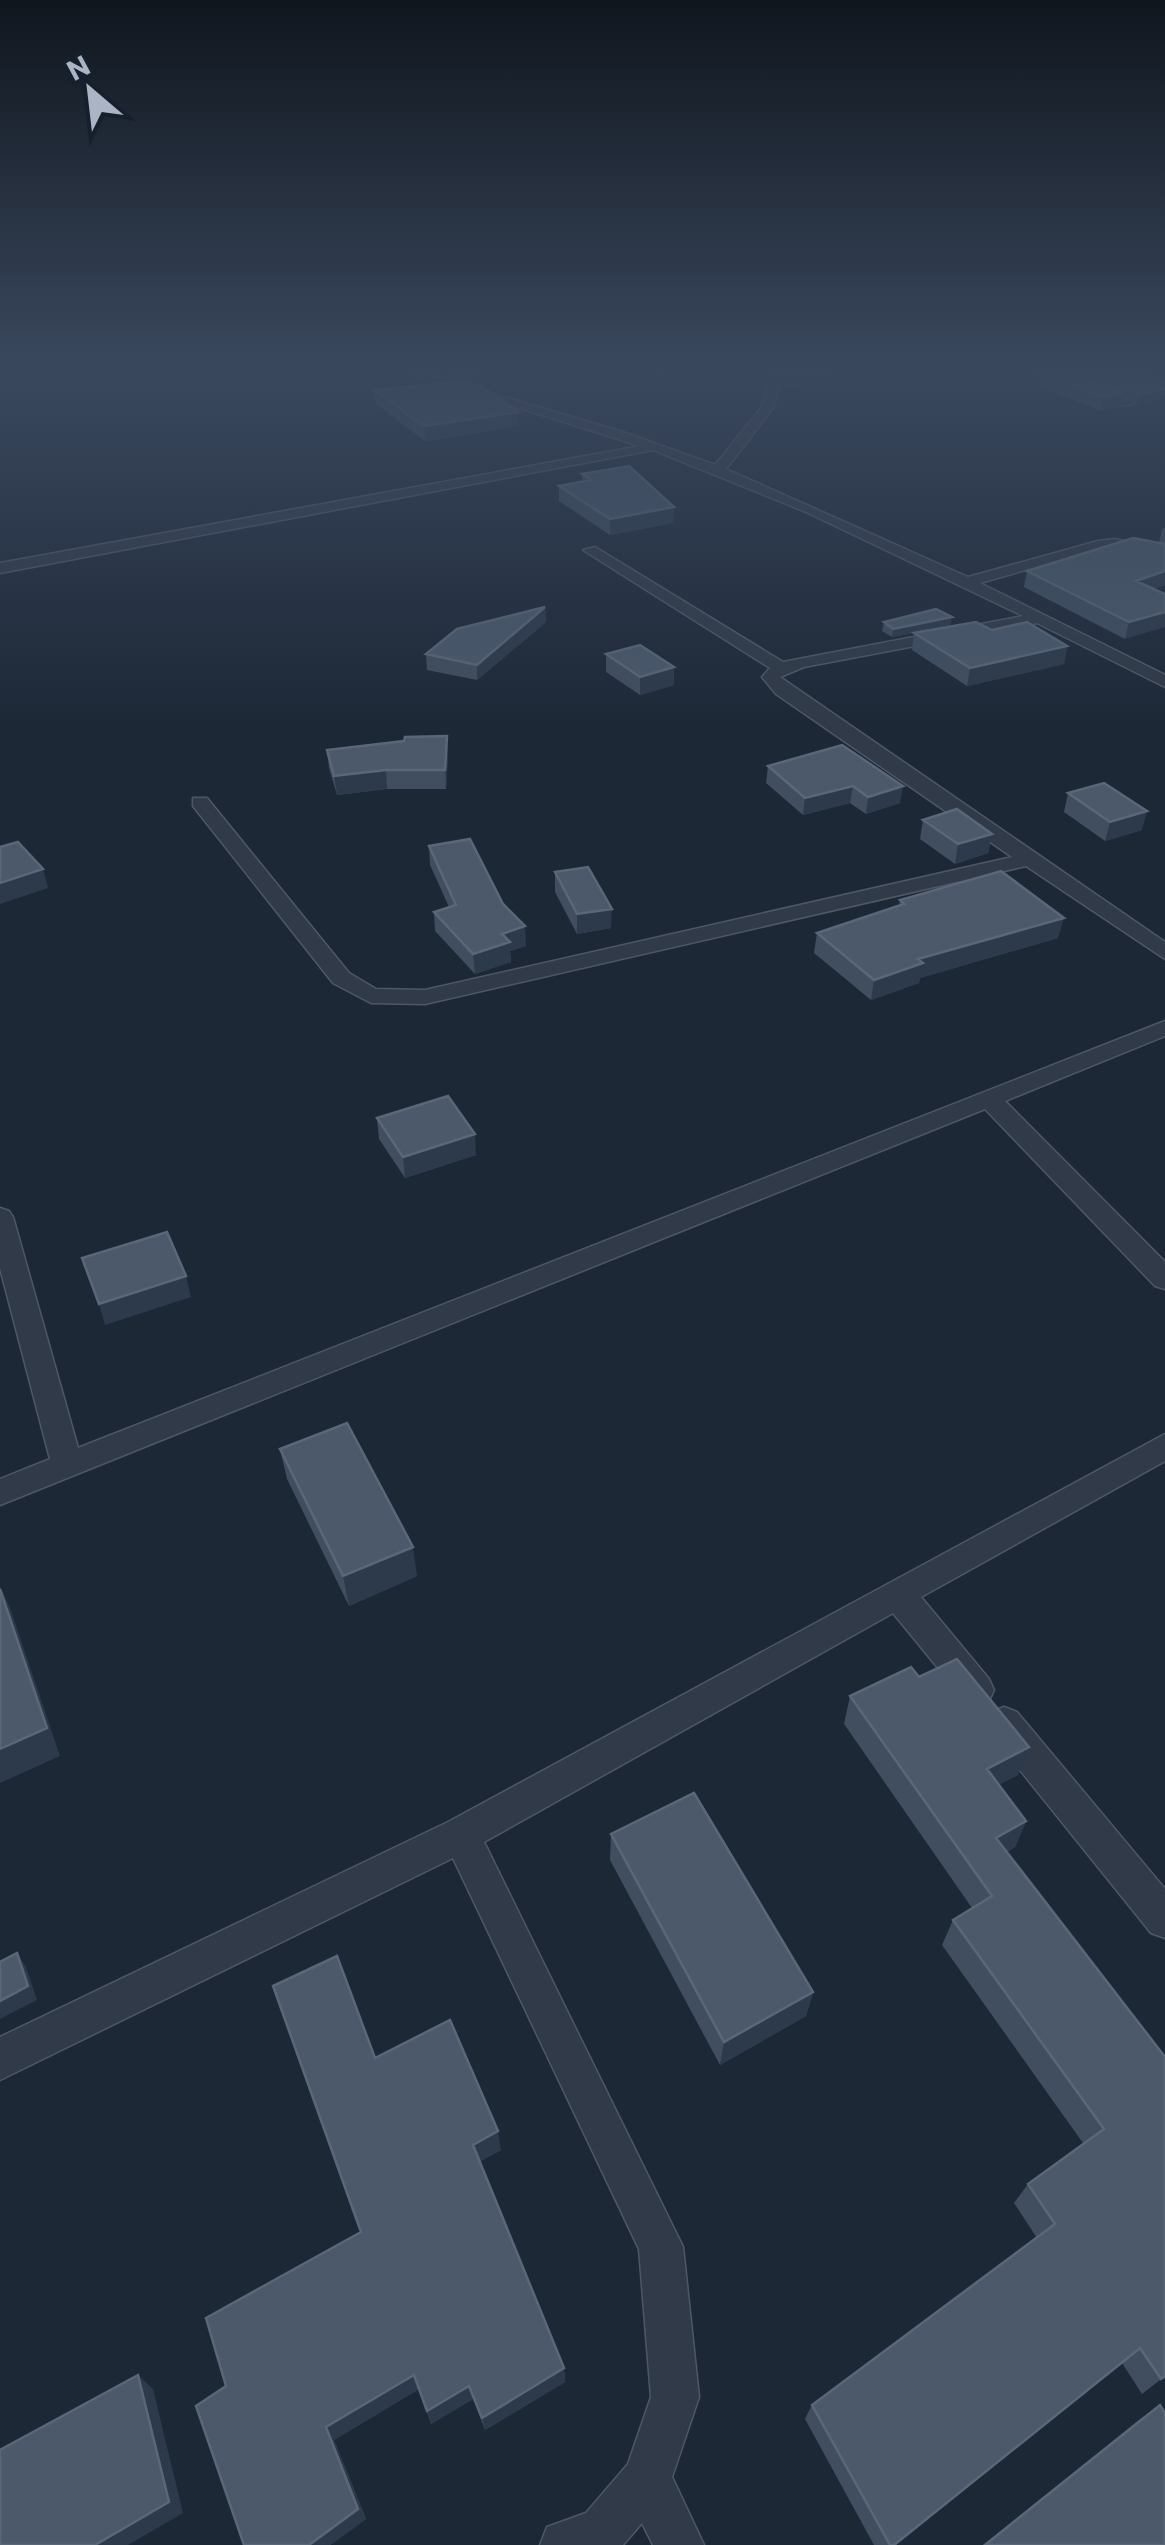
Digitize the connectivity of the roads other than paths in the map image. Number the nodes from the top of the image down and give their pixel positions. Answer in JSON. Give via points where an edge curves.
{"nodes":[{"id":1,"x":449,"y":485,"type":"edge"},
{"id":2,"x":751,"y":485,"type":"edge"},
{"id":3,"x":590,"y":550,"type":"dead end"},
{"id":4,"x":1165,"y":554,"type":"edge"},
{"id":5,"x":0,"y":568,"type":"edge"},
{"id":6,"x":966,"y":582,"type":"junction"},
{"id":7,"x":1038,"y":618,"type":"junction"},
{"id":8,"x":781,"y":668,"type":"junction"},
{"id":9,"x":1165,"y":682,"type":"edge"},
{"id":10,"x":200,"y":802,"type":"dead end"},
{"id":11,"x":1029,"y":859,"type":"junction"},
{"id":12,"x":1165,"y":952,"type":"edge"},
{"id":13,"x":1165,"y":1028,"type":"edge"},
{"id":14,"x":988,"y":1098,"type":"junction"},
{"id":15,"x":0,"y":1217,"type":"edge"},
{"id":16,"x":1165,"y":1279,"type":"edge"},
{"id":17,"x":1165,"y":1446,"type":"edge"},
{"id":18,"x":67,"y":1465,"type":"junction"},
{"id":19,"x":0,"y":1492,"type":"edge"},
{"id":20,"x":898,"y":1594,"type":"junction"},
{"id":21,"x":461,"y":1835,"type":"junction"},
{"id":22,"x":1165,"y":1919,"type":"edge"},
{"id":23,"x":0,"y":2059,"type":"edge"},
{"id":24,"x":647,"y":2480,"type":"junction"},
{"id":25,"x":565,"y":2545,"type":"edge"},
{"id":26,"x":679,"y":2545,"type":"edge"}],
"edges":[{"from":1,"to":5,"type":"street"},
{"from":2,"to":6,"type":"street"},
{"from":3,"to":8,"type":"street"},
{"from":4,"to":6,"type":"street","via":[[1098,545]]},
{"from":6,"to":7,"type":"street"},
{"from":7,"to":8,"type":"street"},
{"from":7,"to":9,"type":"street"},
{"from":8,"to":11,"type":"street","via":[[770,677],[782,690]]},
{"from":10,"to":11,"type":"street","via":[[341,978],[372,996],[425,998]]},
{"from":11,"to":12,"type":"street"},
{"from":13,"to":14,"type":"street"},
{"from":14,"to":16,"type":"street"},
{"from":14,"to":18,"type":"street"},
{"from":15,"to":18,"type":"street"},
{"from":17,"to":20,"type":"street"},
{"from":18,"to":19,"type":"street"},
{"from":20,"to":21,"type":"street"},
{"from":20,"to":22,"type":"street"},
{"from":21,"to":23,"type":"street"},
{"from":21,"to":24,"type":"street","via":[[661,2247],[676,2397]]},
{"from":24,"to":25,"type":"street","via":[[602,2532]]},
{"from":24,"to":26,"type":"street"}]}
